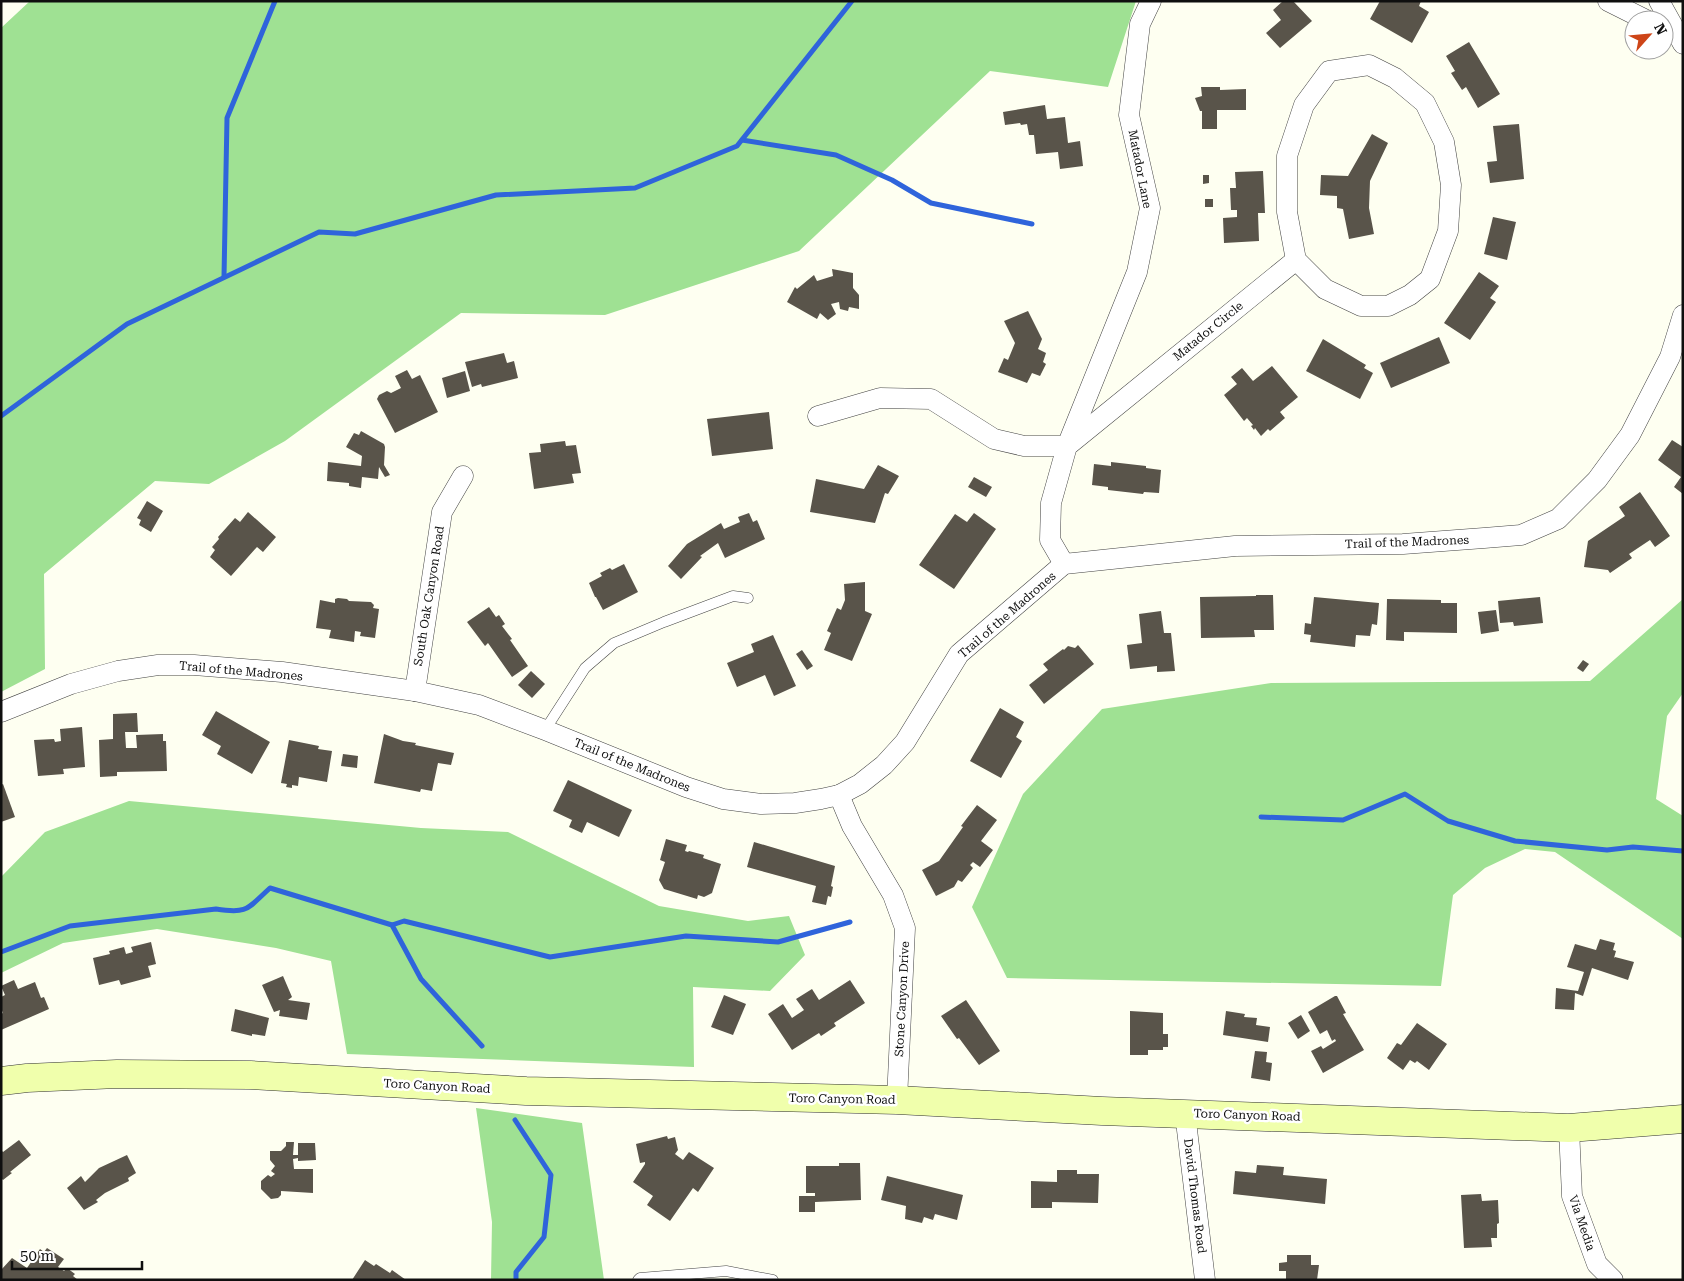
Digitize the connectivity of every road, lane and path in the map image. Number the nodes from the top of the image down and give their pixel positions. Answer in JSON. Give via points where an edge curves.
{"nodes":[{"id":1,"x":1151,"y":1,"type":"edge"},
{"id":2,"x":1608,"y":1,"type":"edge"},
{"id":3,"x":1626,"y":10,"type":"edge"},
{"id":4,"x":1674,"y":33,"type":"edge"},
{"id":5,"x":1683,"y":44,"type":"edge"},
{"id":6,"x":1296,"y":260,"type":"junction"},
{"id":7,"x":1683,"y":315,"type":"edge"},
{"id":8,"x":818,"y":416,"type":"dead end"},
{"id":9,"x":1067,"y":446,"type":"junction"},
{"id":10,"x":464,"y":476,"type":"dead end"},
{"id":11,"x":1064,"y":564,"type":"junction"},
{"id":12,"x":748,"y":598,"type":"dead end"},
{"id":13,"x":415,"y":691,"type":"junction"},
{"id":14,"x":1,"y":712,"type":"edge"},
{"id":15,"x":545,"y":730,"type":"junction"},
{"id":16,"x":840,"y":794,"type":"junction"},
{"id":17,"x":1,"y":1081,"type":"edge"},
{"id":18,"x":897,"y":1100,"type":"junction"},
{"id":19,"x":1184,"y":1113,"type":"junction"},
{"id":20,"x":1683,"y":1118,"type":"edge"},
{"id":21,"x":1569,"y":1128,"type":"junction"},
{"id":22,"x":638,"y":1280,"type":"edge"},
{"id":23,"x":773,"y":1280,"type":"edge"},
{"id":24,"x":1205,"y":1280,"type":"edge"},
{"id":25,"x":1613,"y":1280,"type":"edge"}],
"edges":[{"from":1,"to":9,"type":"street","name":"Matador Lane","via":[[1140,24],[1128,115],[1150,208],[1138,272]]},
{"from":2,"to":3,"type":"street"},
{"from":4,"to":5,"type":"street"},
{"from":6,"to":6,"type":"street","via":[[1325,289],[1360,306],[1388,306],[1410,295],[1430,279],[1448,232],[1451,185],[1444,142],[1425,103],[1395,78],[1369,65],[1329,71],[1304,105],[1287,156],[1287,212]]},
{"from":6,"to":9,"type":"street","name":"Matador Circle"},
{"from":7,"to":11,"type":"street","name":"Trail of the Madrones","via":[[1670,357],[1630,435],[1597,480],[1558,519],[1521,535],[1403,544],[1235,546]]},
{"from":8,"to":9,"type":"street","via":[[880,398],[930,399],[994,439],[1024,446]]},
{"from":9,"to":11,"type":"street","name":"Matador Lane","via":[[1051,503],[1050,540]]},
{"from":10,"to":13,"type":"street","name":"South Oak Canyon Road","via":[[442,512]]},
{"from":11,"to":16,"type":"street","name":"Trail of the Madrones","via":[[959,654],[905,742],[884,765],[860,784]]},
{"from":12,"to":15,"type":"lane","via":[[733,596],[614,644],[585,668]]},
{"from":13,"to":14,"type":"street","name":"Trail of the Madrones","via":[[282,672],[158,665],[118,671],[71,684]]},
{"from":13,"to":15,"type":"street","name":"Trail of the Madrones","via":[[479,705]]},
{"from":15,"to":16,"type":"street","name":"Trail of the Madrones","via":[[686,787],[724,798],[761,804],[795,803]]},
{"from":16,"to":18,"type":"street","name":"Stone Canyon Drive","via":[[852,826],[893,895],[906,928]]},
{"from":17,"to":18,"type":"street","name":"Toro Canyon Road","via":[[117,1074],[250,1075],[526,1091]]},
{"from":18,"to":19,"type":"street","name":"Toro Canyon Road"},
{"from":19,"to":21,"type":"street","name":"Toro Canyon Road"},
{"from":19,"to":24,"type":"street","name":"David Thomas Road"},
{"from":20,"to":21,"type":"street","name":"Toro Canyon Road"},
{"from":21,"to":25,"type":"street","name":"Via Media","via":[[1572,1196],[1597,1264]]},
{"from":22,"to":23,"type":"lane","via":[[726,1272]]}]}
